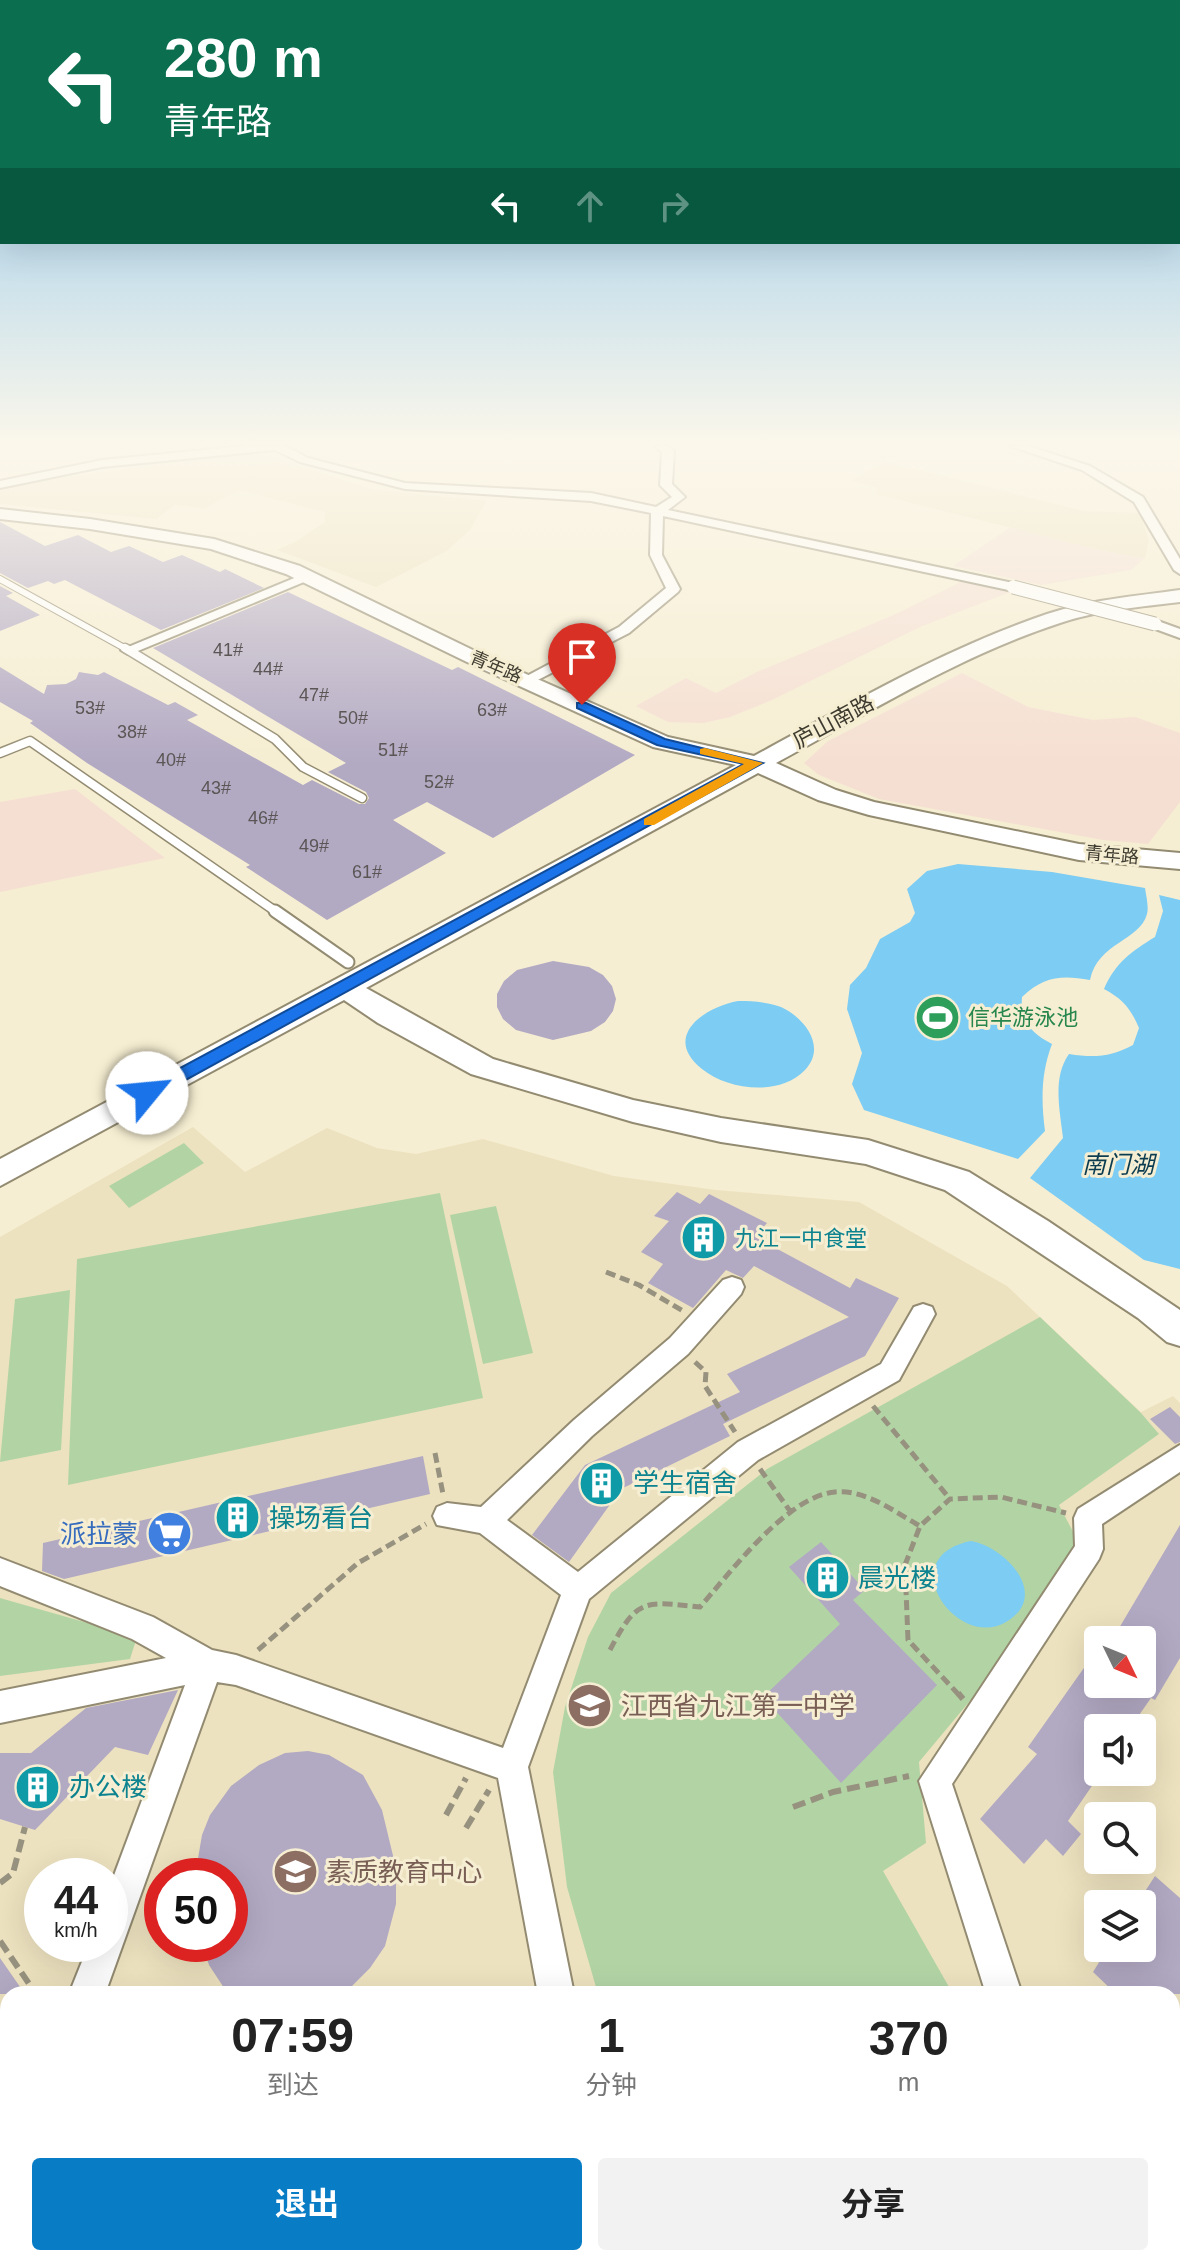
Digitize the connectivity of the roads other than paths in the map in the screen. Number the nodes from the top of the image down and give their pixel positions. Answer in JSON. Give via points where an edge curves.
{"nodes":[{"id":1,"x":236,"y":552,"type":"edge"},
{"id":2,"x":656,"y":552,"type":"edge"},
{"id":3,"x":846,"y":552,"type":"edge"},
{"id":4,"x":1169,"y":552,"type":"edge"},
{"id":5,"x":1180,"y":570,"type":"edge"},
{"id":6,"x":309,"y":577,"type":"junction"},
{"id":7,"x":0,"y":579,"type":"edge"},
{"id":8,"x":1180,"y":582,"type":"edge"},
{"id":9,"x":1180,"y":596,"type":"edge"},
{"id":10,"x":1180,"y":634,"type":"edge"},
{"id":11,"x":128,"y":650,"type":"junction"},
{"id":12,"x":528,"y":681,"type":"junction"},
{"id":13,"x":0,"y":753,"type":"edge"},
{"id":14,"x":744,"y":760,"type":"junction"},
{"id":15,"x":362,"y":798,"type":"dead end"},
{"id":16,"x":1180,"y":861,"type":"edge"},
{"id":17,"x":346,"y":974,"type":"junction"},
{"id":18,"x":0,"y":1149,"type":"edge"},
{"id":19,"x":0,"y":1174,"type":"edge"},
{"id":20,"x":732,"y":1287,"type":"dead end"},
{"id":21,"x":923,"y":1314,"type":"dead end"},
{"id":22,"x":1180,"y":1331,"type":"edge"},
{"id":23,"x":1180,"y":1457,"type":"edge"},
{"id":24,"x":447,"y":1516,"type":"road end"},
{"id":25,"x":486,"y":1521,"type":"junction"},
{"id":26,"x":0,"y":1572,"type":"edge"},
{"id":27,"x":578,"y":1590,"type":"junction"},
{"id":28,"x":222,"y":1668,"type":"junction"},
{"id":29,"x":0,"y":1707,"type":"edge"},
{"id":30,"x":501,"y":1777,"type":"junction"},
{"id":31,"x":128,"y":1890,"type":"edge"},
{"id":32,"x":99,"y":1962,"type":"edge"},
{"id":33,"x":90,"y":1986,"type":"edge"},
{"id":34,"x":554,"y":1986,"type":"edge"},
{"id":35,"x":1001,"y":1986,"type":"edge"}],
"edges":[{"from":1,"to":6,"type":"main road","name":"青年路"},
{"from":2,"to":12,"type":"street","via":[[673,589],[654,611]]},
{"from":3,"to":10,"type":"street","bridge":true,"via":[[1013,587]]},
{"from":4,"to":5,"type":"street"},
{"from":6,"to":11,"type":"street"},
{"from":6,"to":12,"type":"main road","name":"青年路"},
{"from":7,"to":11,"type":"lane"},
{"from":8,"to":14,"type":"main road","name":"庐山南路","via":[[1038,612],[985,631],[925,657]]},
{"from":9,"to":14,"type":"main road","name":"庐山南路","via":[[1055,618],[998,639]]},
{"from":11,"to":15,"type":"lane","via":[[275,739],[303,767]]},
{"from":12,"to":14,"type":"main road","name":"青年路","via":[[661,742]]},
{"from":13,"to":17,"type":"lane","via":[[30,741]]},
{"from":14,"to":16,"type":"main road","name":"青年路","via":[[869,808],[1079,852]]},
{"from":14,"to":17,"type":"main road","name":"庐山南路"},
{"from":17,"to":18,"type":"main road","name":"庐山南路"},
{"from":17,"to":19,"type":"main road","name":"庐山南路"},
{"from":17,"to":22,"type":"main road","via":[[388,1016],[482,1067],[633,1111],[868,1152],[957,1181],[1049,1238]]},
{"from":20,"to":25,"type":"street","via":[[679,1346]]},
{"from":21,"to":27,"type":"street","via":[[890,1372],[748,1451]]},
{"from":23,"to":35,"type":"street","via":[[1088,1518],[1089,1549],[935,1781]]},
{"from":24,"to":25,"type":"street"},
{"from":25,"to":27,"type":"street"},
{"from":26,"to":28,"type":"street","via":[[142,1628]]},
{"from":27,"to":30,"type":"street"},
{"from":28,"to":29,"type":"street"},
{"from":28,"to":30,"type":"street","via":[[478,1755]]},
{"from":28,"to":31,"type":"street"},
{"from":30,"to":34,"type":"street"},
{"from":32,"to":33,"type":"street"}]}
